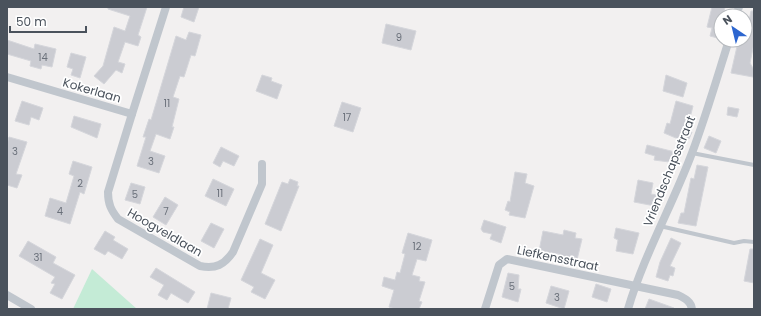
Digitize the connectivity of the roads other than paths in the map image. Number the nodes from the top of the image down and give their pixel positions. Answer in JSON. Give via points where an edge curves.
{"nodes":[{"id":1,"x":166,"y":7,"type":"edge"},
{"id":2,"x":726,"y":48,"type":"edge"},
{"id":3,"x":8,"y":78,"type":"edge"},
{"id":4,"x":7,"y":87,"type":"edge"},
{"id":5,"x":132,"y":114,"type":"junction"},
{"id":6,"x":692,"y":153,"type":"junction"},
{"id":7,"x":262,"y":164,"type":"dead end"},
{"id":8,"x":754,"y":165,"type":"edge"},
{"id":9,"x":660,"y":226,"type":"junction"},
{"id":10,"x":754,"y":242,"type":"edge"},
{"id":11,"x":636,"y":286,"type":"junction"},
{"id":12,"x":7,"y":294,"type":"edge"},
{"id":13,"x":31,"y":309,"type":"edge"},
{"id":14,"x":485,"y":309,"type":"edge"},
{"id":15,"x":628,"y":309,"type":"edge"},
{"id":16,"x":692,"y":309,"type":"edge"}],
"edges":[{"from":1,"to":5,"type":"street","name":"Kokerlaan"},
{"from":2,"to":6,"type":"street","name":"Vriendschapsstraat"},
{"from":3,"to":4,"type":"street"},
{"from":3,"to":5,"type":"street","name":"Kokerlaan"},
{"from":5,"to":7,"type":"street","name":"Hoogveldlaan","via":[[108,192],[112,212],[118,219],[200,266],[219,266],[227,261],[233,252],[262,184]]},
{"from":6,"to":8,"type":"lane"},
{"from":6,"to":9,"type":"street","name":"Vriendschapsstraat"},
{"from":9,"to":10,"type":"lane","via":[[734,243]]},
{"from":9,"to":11,"type":"street","name":"Vriendschapsstraat"},
{"from":11,"to":14,"type":"street","name":"Liefkensstraat","via":[[507,259],[499,265]]},
{"from":11,"to":15,"type":"street","name":"Vriendschapsstraat"},
{"from":11,"to":16,"type":"street","name":"Liefkensstraat","via":[[682,297],[692,305]]},
{"from":12,"to":13,"type":"street"}]}
